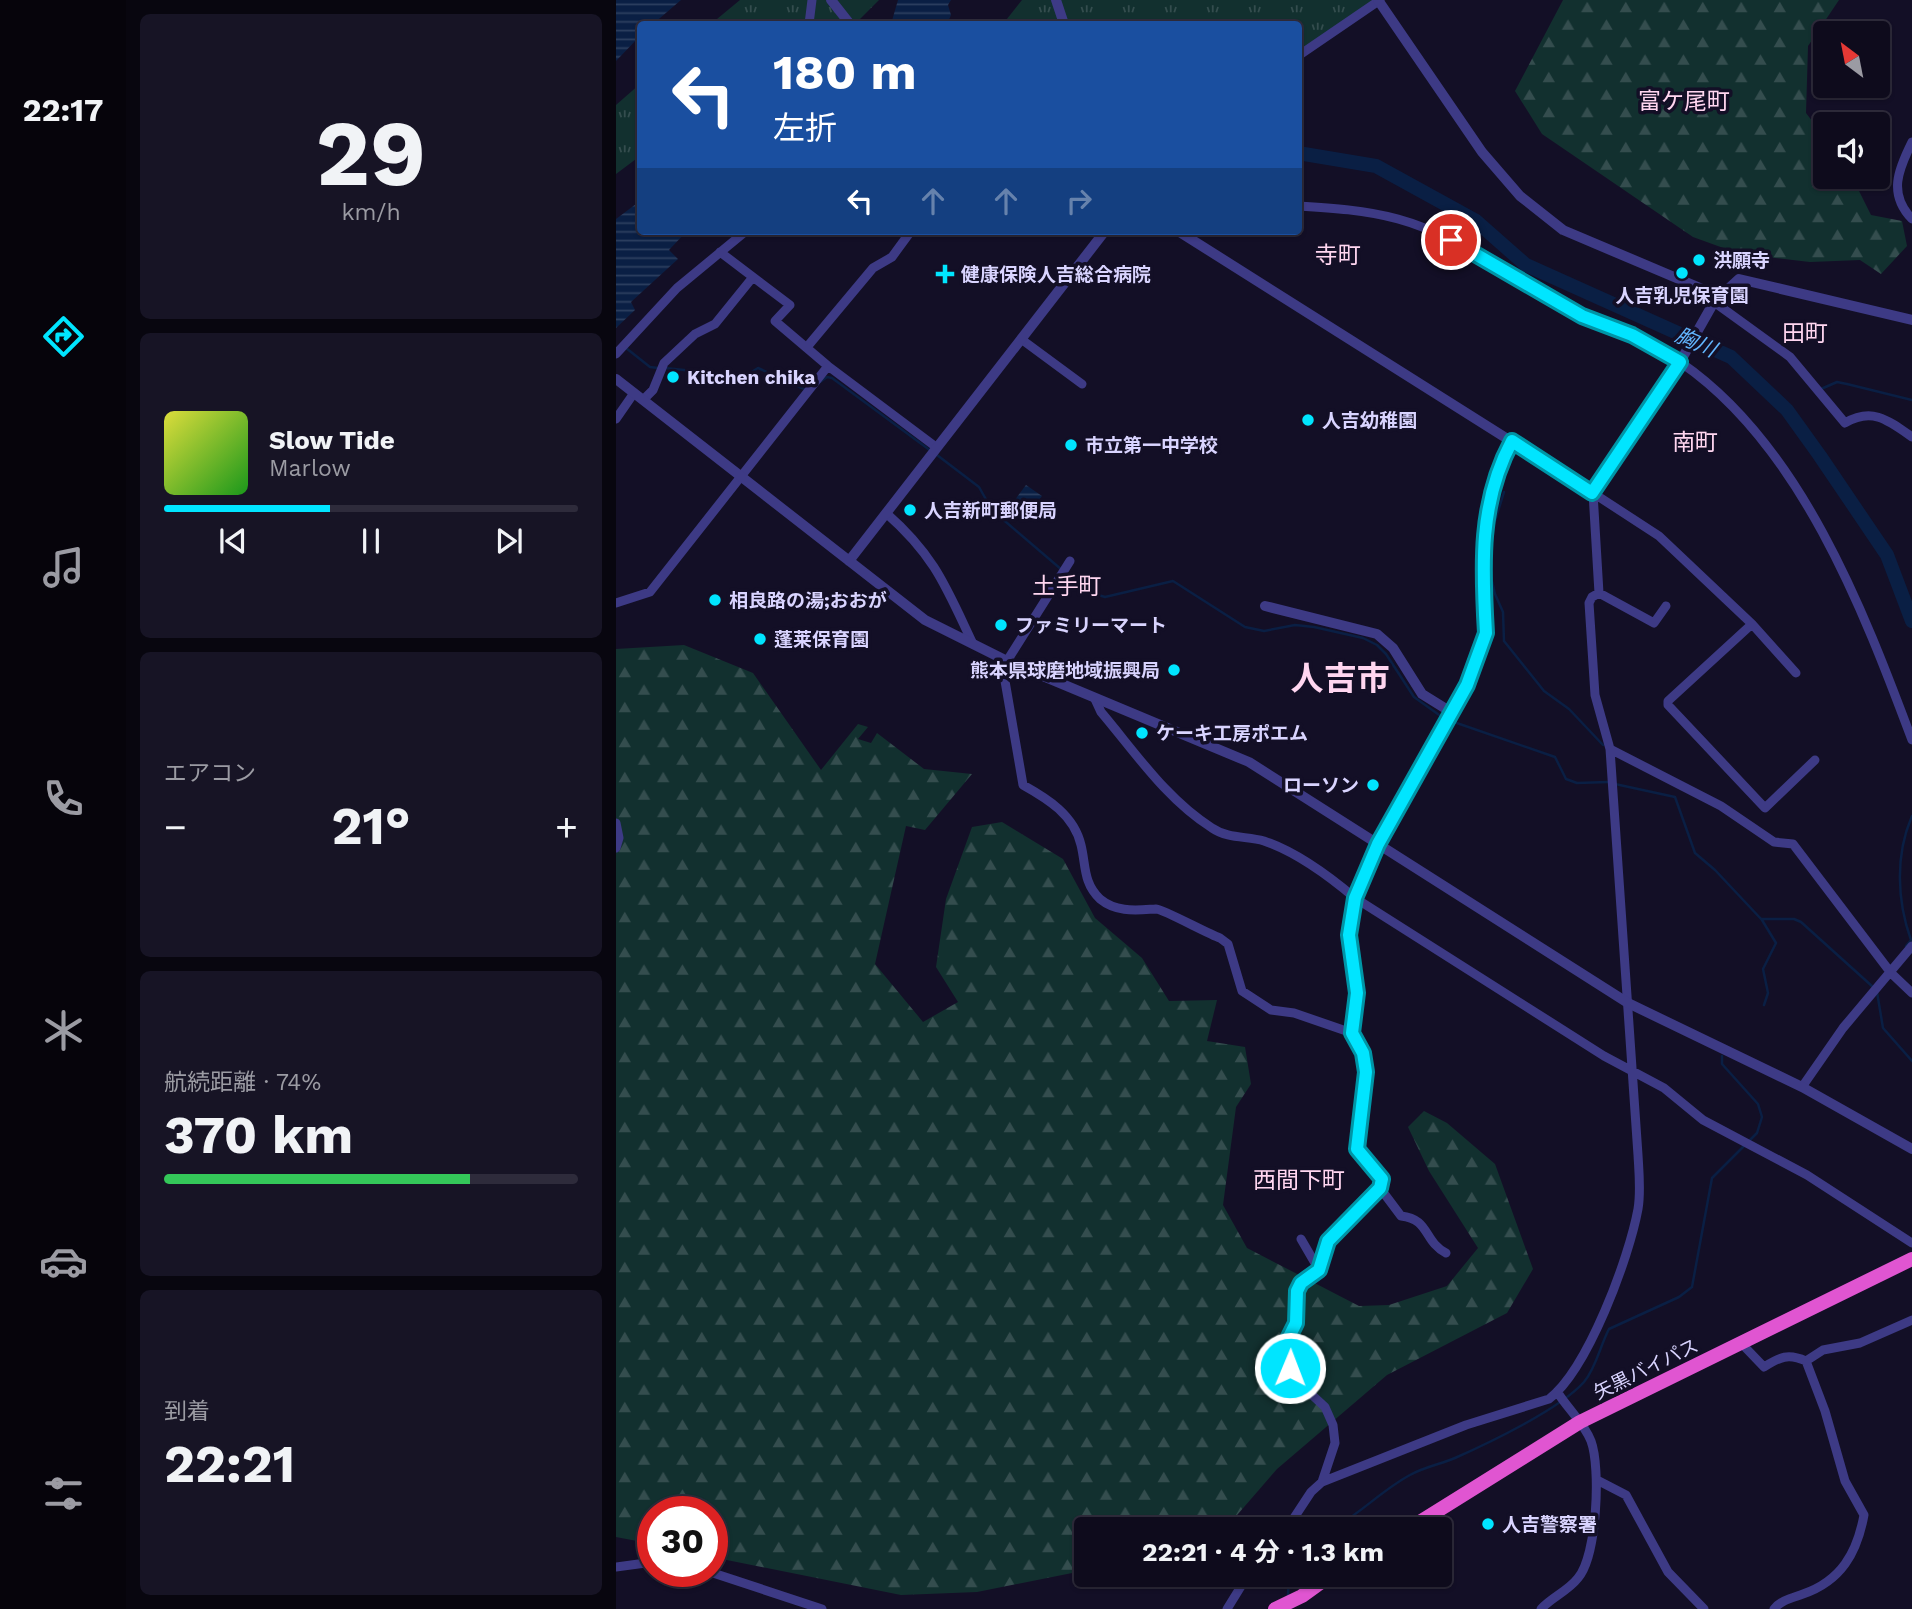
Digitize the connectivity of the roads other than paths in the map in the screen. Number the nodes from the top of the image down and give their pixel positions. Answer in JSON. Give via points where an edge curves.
{"nodes":[{"id":1,"x":812,"y":0,"type":"edge"},
{"id":2,"x":831,"y":0,"type":"edge"},
{"id":3,"x":1056,"y":0,"type":"edge"},
{"id":4,"x":1379,"y":0,"type":"edge"},
{"id":5,"x":809,"y":21,"type":"edge"},
{"id":6,"x":848,"y":21,"type":"edge"},
{"id":7,"x":1063,"y":21,"type":"edge"},
{"id":8,"x":1302,"y":54,"type":"edge"},
{"id":9,"x":1912,"y":142,"type":"edge"},
{"id":10,"x":1302,"y":206,"type":"edge"},
{"id":11,"x":1912,"y":219,"type":"edge"},
{"id":12,"x":741,"y":235,"type":"edge"},
{"id":13,"x":908,"y":235,"type":"edge"},
{"id":14,"x":1102,"y":235,"type":"edge"},
{"id":15,"x":1184,"y":235,"type":"edge"},
{"id":16,"x":720,"y":252,"type":"junction"},
{"id":17,"x":753,"y":277,"type":"junction"},
{"id":18,"x":1716,"y":299,"type":"junction"},
{"id":19,"x":1912,"y":320,"type":"edge"},
{"id":20,"x":1021,"y":339,"type":"junction"},
{"id":21,"x":807,"y":347,"type":"junction"},
{"id":22,"x":616,"y":354,"type":"edge"},
{"id":23,"x":1681,"y":359,"type":"junction"},
{"id":24,"x":828,"y":366,"type":"junction"},
{"id":25,"x":616,"y":379,"type":"edge"},
{"id":26,"x":1082,"y":384,"type":"dead end"},
{"id":27,"x":638,"y":397,"type":"junction"},
{"id":28,"x":616,"y":419,"type":"edge"},
{"id":29,"x":1912,"y":437,"type":"edge"},
{"id":30,"x":1512,"y":441,"type":"junction"},
{"id":31,"x":936,"y":447,"type":"junction"},
{"id":32,"x":743,"y":477,"type":"junction"},
{"id":33,"x":1592,"y":493,"type":"junction"},
{"id":34,"x":886,"y":513,"type":"junction"},
{"id":35,"x":849,"y":561,"type":"junction"},
{"id":36,"x":1070,"y":561,"type":"dead end"},
{"id":37,"x":1599,"y":593,"type":"junction"},
{"id":38,"x":616,"y":603,"type":"edge"},
{"id":39,"x":1265,"y":606,"type":"dead end"},
{"id":40,"x":1666,"y":606,"type":"dead end"},
{"id":41,"x":1752,"y":624,"type":"junction"},
{"id":42,"x":973,"y":646,"type":"junction"},
{"id":43,"x":1007,"y":661,"type":"junction"},
{"id":44,"x":1796,"y":673,"type":"dead end"},
{"id":45,"x":1096,"y":699,"type":"junction"},
{"id":46,"x":1451,"y":712,"type":"junction"},
{"id":47,"x":1912,"y":740,"type":"edge"},
{"id":48,"x":1610,"y":749,"type":"junction"},
{"id":49,"x":1815,"y":760,"type":"dead end"},
{"id":50,"x":616,"y":823,"type":"edge"},
{"id":51,"x":1378,"y":844,"type":"junction"},
{"id":52,"x":616,"y":848,"type":"edge"},
{"id":53,"x":1355,"y":898,"type":"junction"},
{"id":54,"x":1912,"y":946,"type":"edge"},
{"id":55,"x":1891,"y":972,"type":"junction"},
{"id":56,"x":1912,"y":993,"type":"edge"},
{"id":57,"x":1628,"y":1003,"type":"junction"},
{"id":58,"x":1352,"y":1033,"type":"junction"},
{"id":59,"x":1633,"y":1069,"type":"junction"},
{"id":60,"x":1802,"y":1087,"type":"junction"},
{"id":61,"x":1912,"y":1149,"type":"edge"},
{"id":62,"x":1380,"y":1188,"type":"junction"},
{"id":63,"x":1301,"y":1239,"type":"dead end"},
{"id":64,"x":1912,"y":1243,"type":"edge"},
{"id":65,"x":1446,"y":1254,"type":"dead end"},
{"id":66,"x":1912,"y":1259,"type":"edge"},
{"id":67,"x":1319,"y":1270,"type":"junction"},
{"id":68,"x":1912,"y":1320,"type":"edge"},
{"id":69,"x":1741,"y":1343,"type":"junction"},
{"id":70,"x":1806,"y":1361,"type":"junction"},
{"id":71,"x":1558,"y":1393,"type":"junction"},
{"id":72,"x":1580,"y":1422,"type":"junction"},
{"id":73,"x":1597,"y":1480,"type":"junction"},
{"id":74,"x":1322,"y":1482,"type":"junction"},
{"id":75,"x":1295,"y":1517,"type":"edge"},
{"id":76,"x":1427,"y":1517,"type":"edge"},
{"id":77,"x":637,"y":1564,"type":"edge"},
{"id":78,"x":616,"y":1567,"type":"edge"},
{"id":79,"x":728,"y":1578,"type":"edge"},
{"id":80,"x":1241,"y":1587,"type":"edge"},
{"id":81,"x":1315,"y":1587,"type":"edge"},
{"id":82,"x":822,"y":1609,"type":"edge"},
{"id":83,"x":1227,"y":1609,"type":"edge"},
{"id":84,"x":1275,"y":1609,"type":"edge"},
{"id":85,"x":1541,"y":1609,"type":"edge"},
{"id":86,"x":1704,"y":1609,"type":"edge"},
{"id":87,"x":1774,"y":1609,"type":"edge"}],
"edges":[{"from":1,"to":5,"type":"street"},
{"from":2,"to":6,"type":"street"},
{"from":3,"to":7,"type":"street"},
{"from":4,"to":8,"type":"street"},
{"from":4,"to":18,"type":"street","via":[[1482,152],[1520,196],[1563,230]]},
{"from":9,"to":11,"type":"street","via":[[1896,179],[1896,194]]},
{"from":10,"to":23,"type":"street","via":[[1366,212],[1436,232],[1582,316]]},
{"from":12,"to":16,"type":"street"},
{"from":13,"to":21,"type":"street","via":[[892,257],[873,268]]},
{"from":14,"to":20,"type":"street"},
{"from":15,"to":30,"type":"street"},
{"from":16,"to":17,"type":"street"},
{"from":16,"to":22,"type":"street","via":[[652,312]]},
{"from":17,"to":21,"type":"street","via":[[790,305],[775,321]]},
{"from":17,"to":27,"type":"street","via":[[715,324],[695,334],[664,363],[653,390]]},
{"from":18,"to":19,"type":"street","via":[[1739,279],[1753,280]]},
{"from":18,"to":23,"type":"street"},
{"from":18,"to":29,"type":"street","via":[[1790,358],[1845,423],[1868,414]]},
{"from":20,"to":26,"type":"street"},
{"from":20,"to":31,"type":"street"},
{"from":21,"to":24,"type":"street"},
{"from":23,"to":33,"type":"street"},
{"from":23,"to":47,"type":"street","via":[[1733,405],[1814,519],[1882,659]]},
{"from":24,"to":31,"type":"street"},
{"from":24,"to":32,"type":"street"},
{"from":25,"to":27,"type":"street"},
{"from":27,"to":28,"type":"street"},
{"from":27,"to":32,"type":"street"},
{"from":30,"to":33,"type":"street"},
{"from":30,"to":46,"type":"street","via":[[1497,468],[1483,536],[1483,647]]},
{"from":31,"to":34,"type":"street"},
{"from":32,"to":35,"type":"street"},
{"from":32,"to":38,"type":"street","via":[[650,592]]},
{"from":33,"to":37,"type":"street"},
{"from":33,"to":41,"type":"street","via":[[1658,536]]},
{"from":34,"to":35,"type":"street"},
{"from":34,"to":42,"type":"street","via":[[935,565]]},
{"from":35,"to":42,"type":"street","via":[[925,620]]},
{"from":36,"to":43,"type":"street"},
{"from":37,"to":40,"type":"street","via":[[1654,623]]},
{"from":37,"to":48,"type":"street","via":[[1589,603],[1595,695]]},
{"from":39,"to":46,"type":"street","via":[[1377,634],[1393,648],[1422,694]]},
{"from":41,"to":44,"type":"street"},
{"from":41,"to":49,"type":"street","via":[[1668,705],[1765,808]]},
{"from":42,"to":43,"type":"street"},
{"from":43,"to":45,"type":"street"},
{"from":43,"to":58,"type":"street","via":[[1005,681],[1023,785],[1066,815],[1079,836],[1083,869],[1094,893],[1133,912],[1163,910],[1220,938],[1228,944],[1242,990],[1271,1010]]},
{"from":45,"to":51,"type":"street","via":[[1249,762]]},
{"from":45,"to":53,"type":"street","via":[[1101,712],[1164,789],[1212,829],[1276,847],[1322,872]]},
{"from":46,"to":51,"type":"street"},
{"from":48,"to":55,"type":"street","via":[[1721,806],[1774,842],[1793,844]]},
{"from":48,"to":57,"type":"street"},
{"from":50,"to":52,"type":"street"},
{"from":51,"to":53,"type":"street"},
{"from":51,"to":57,"type":"street"},
{"from":53,"to":58,"type":"street","via":[[1349,935],[1357,993]]},
{"from":53,"to":59,"type":"street","via":[[1605,1056]]},
{"from":54,"to":55,"type":"street"},
{"from":55,"to":56,"type":"street"},
{"from":55,"to":60,"type":"street","via":[[1843,1028]]},
{"from":57,"to":59,"type":"street"},
{"from":57,"to":60,"type":"street"},
{"from":58,"to":62,"type":"street","via":[[1363,1053],[1366,1072],[1357,1149],[1382,1179]]},
{"from":59,"to":64,"type":"street","via":[[1703,1120],[1807,1175]]},
{"from":59,"to":71,"type":"street","via":[[1638,1208],[1596,1330]]},
{"from":60,"to":61,"type":"street"},
{"from":62,"to":65,"type":"street","via":[[1401,1216],[1415,1217],[1434,1246]]},
{"from":62,"to":67,"type":"street","via":[[1328,1241]]},
{"from":63,"to":67,"type":"street"},
{"from":66,"to":69,"type":"highway","name":"矢黒バイパス"},
{"from":67,"to":74,"type":"street","via":[[1297,1291],[1296,1323],[1285,1353],[1298,1382],[1325,1407],[1333,1425],[1335,1443]]},
{"from":68,"to":70,"type":"street","via":[[1860,1343],[1823,1350]]},
{"from":69,"to":70,"type":"street","via":[[1764,1367],[1780,1356]]},
{"from":69,"to":72,"type":"highway","name":"矢黒バイパス"},
{"from":70,"to":87,"type":"street","via":[[1845,1481],[1864,1515],[1859,1541],[1842,1571]]},
{"from":71,"to":72,"type":"street"},
{"from":71,"to":74,"type":"street"},
{"from":72,"to":73,"type":"street","via":[[1592,1444]]},
{"from":72,"to":76,"type":"highway","name":"矢黒バイパス"},
{"from":73,"to":85,"type":"street","via":[[1591,1542],[1580,1577]]},
{"from":73,"to":86,"type":"street","via":[[1626,1495],[1668,1572]]},
{"from":74,"to":75,"type":"street"},
{"from":77,"to":78,"type":"street"},
{"from":79,"to":82,"type":"street"},
{"from":80,"to":83,"type":"street"},
{"from":81,"to":84,"type":"highway"}]}
